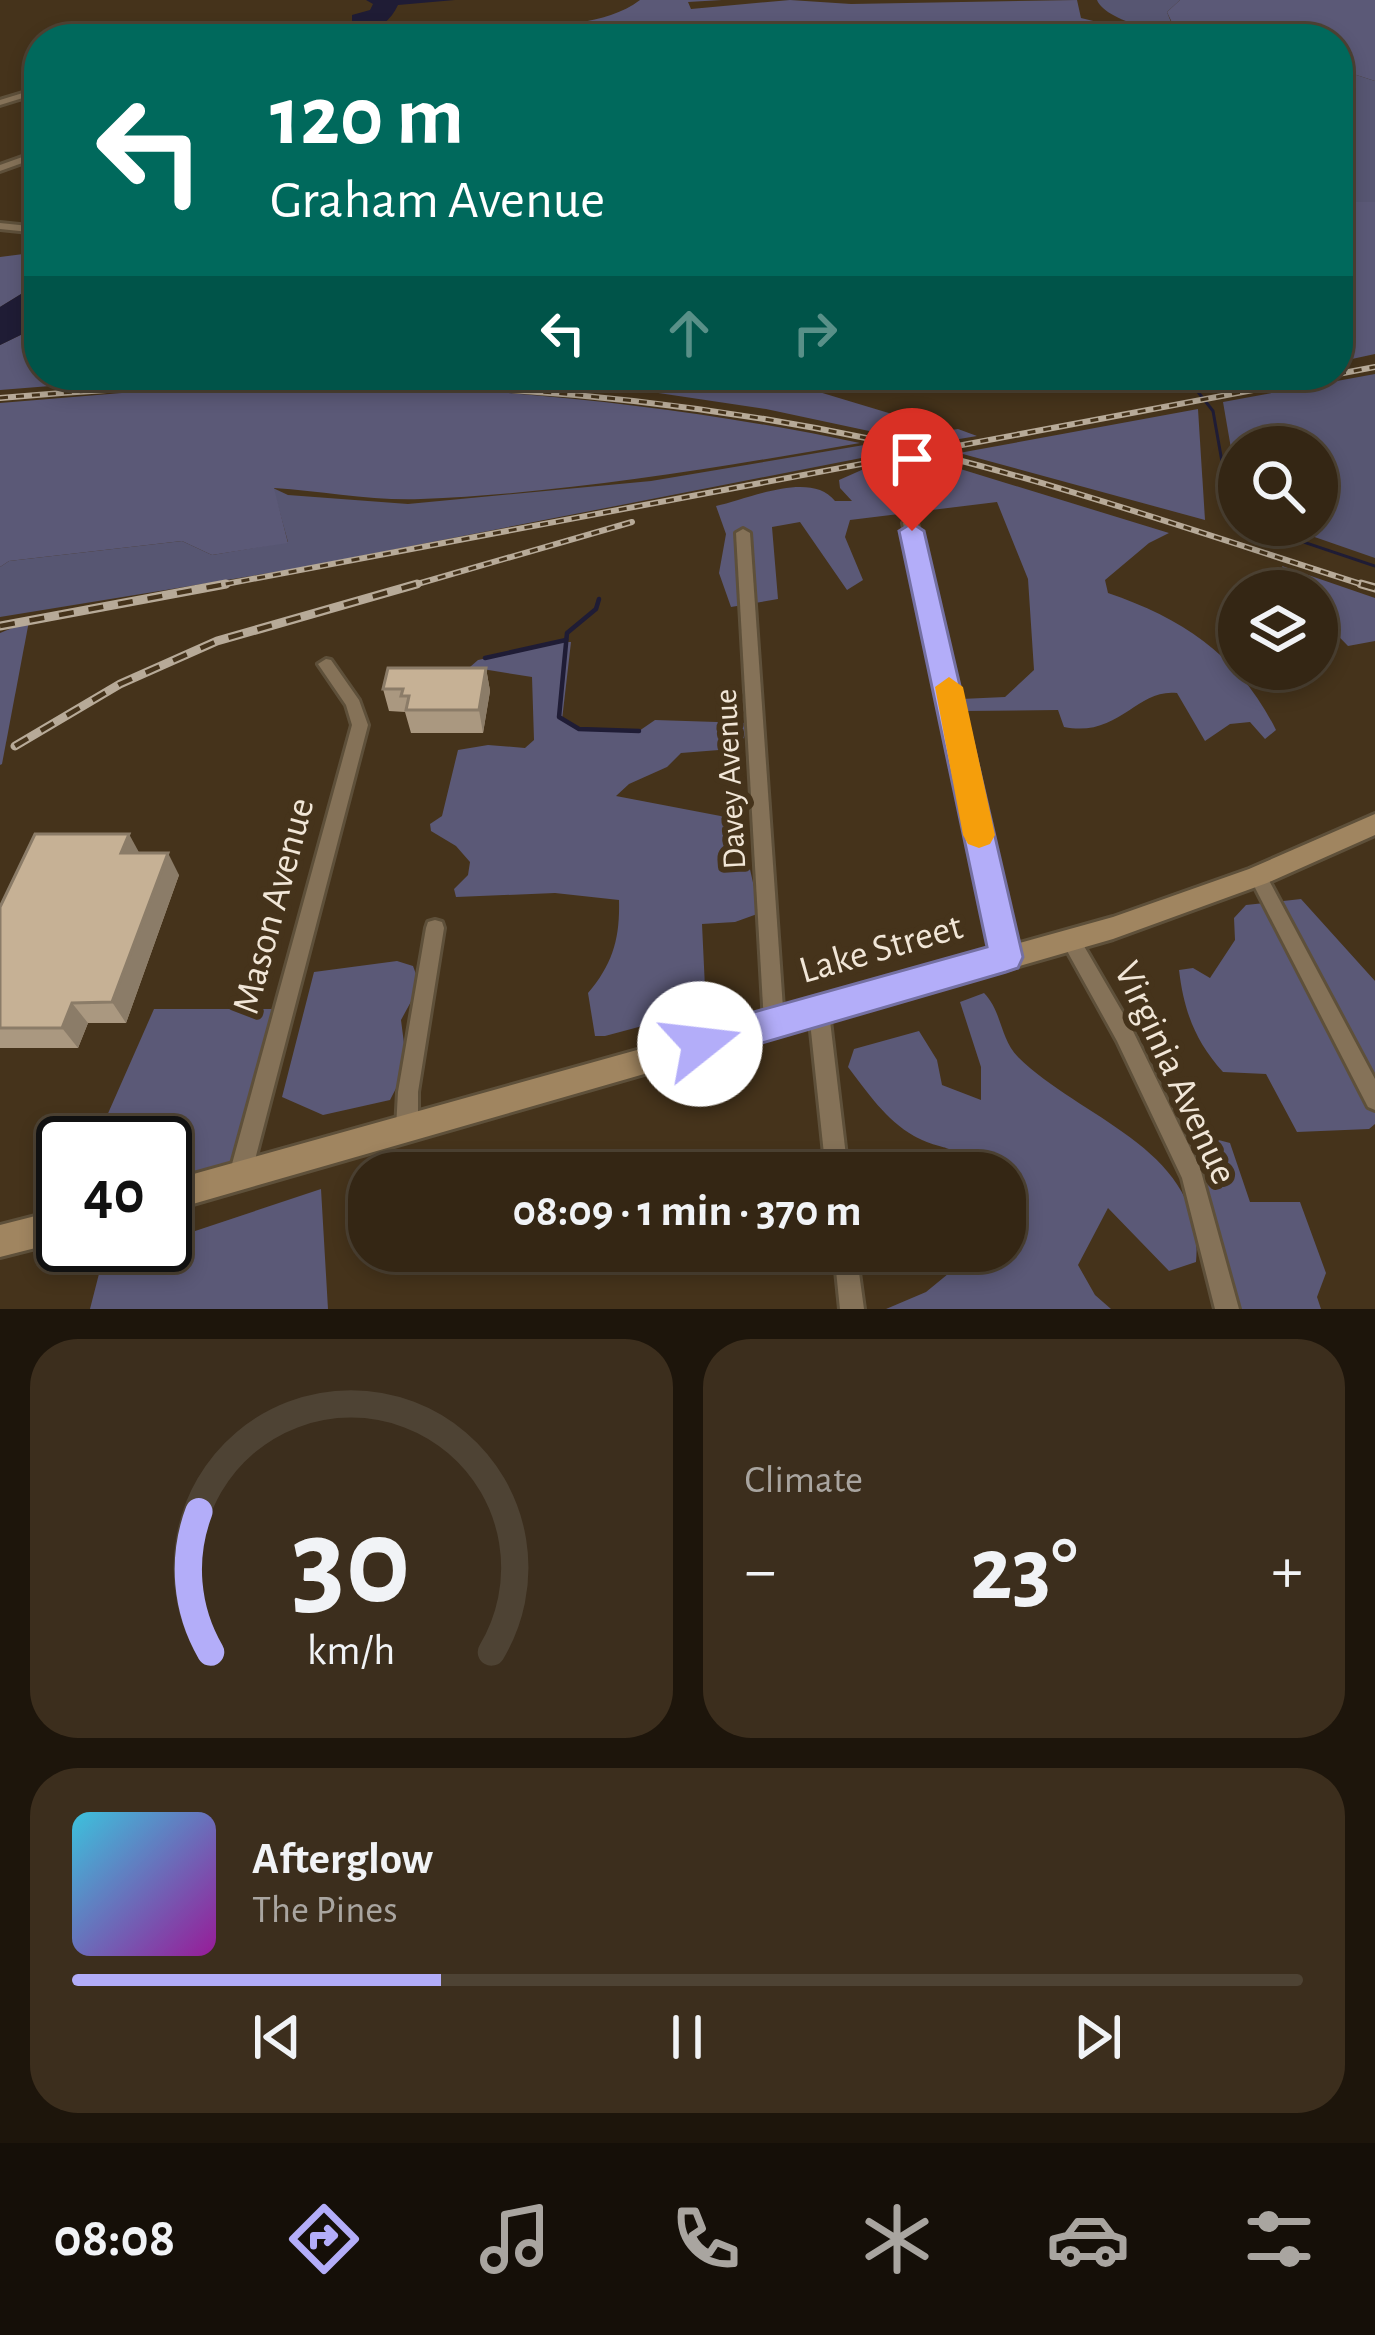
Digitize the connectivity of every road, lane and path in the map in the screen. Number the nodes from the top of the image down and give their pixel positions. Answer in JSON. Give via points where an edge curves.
{"nodes":[{"id":1,"x":910,"y":523,"type":"dead end"},
{"id":2,"x":743,"y":533,"type":"dead end"},
{"id":3,"x":326,"y":664,"type":"dead end"},
{"id":4,"x":1375,"y":824,"type":"edge"},
{"id":5,"x":1258,"y":876,"type":"junction"},
{"id":6,"x":435,"y":928,"type":"dead end"},
{"id":7,"x":1070,"y":940,"type":"junction"},
{"id":8,"x":1006,"y":957,"type":"junction"},
{"id":9,"x":819,"y":1012,"type":"junction"},
{"id":10,"x":774,"y":1022,"type":"junction"},
{"id":11,"x":1375,"y":1100,"type":"edge"},
{"id":12,"x":407,"y":1128,"type":"junction"},
{"id":13,"x":835,"y":1152,"type":"edge"},
{"id":14,"x":240,"y":1175,"type":"junction"},
{"id":15,"x":192,"y":1190,"type":"edge"},
{"id":16,"x":36,"y":1232,"type":"edge"},
{"id":17,"x":0,"y":1241,"type":"edge"},
{"id":18,"x":848,"y":1272,"type":"edge"},
{"id":19,"x":852,"y":1309,"type":"edge"},
{"id":20,"x":1227,"y":1309,"type":"edge"}],
"edges":[{"from":1,"to":8,"type":"street"},
{"from":2,"to":10,"type":"street","name":"Davey Avenue"},
{"from":3,"to":14,"type":"street","name":"Mason Avenue","via":[[359,725]]},
{"from":4,"to":5,"type":"street","name":"Lake Street"},
{"from":5,"to":7,"type":"street","name":"Lake Street"},
{"from":5,"to":11,"type":"street"},
{"from":6,"to":12,"type":"street"},
{"from":7,"to":8,"type":"street","name":"Lake Street"},
{"from":7,"to":20,"type":"street","name":"Virginia Avenue","via":[[1192,1176]]},
{"from":8,"to":9,"type":"street","name":"Lake Street"},
{"from":9,"to":10,"type":"street","name":"Lake Street"},
{"from":9,"to":13,"type":"street"},
{"from":10,"to":12,"type":"street","name":"Lake Street"},
{"from":12,"to":14,"type":"street","name":"Lake Street"},
{"from":14,"to":15,"type":"street","name":"Lake Street"},
{"from":16,"to":17,"type":"street"},
{"from":18,"to":19,"type":"street"}]}
